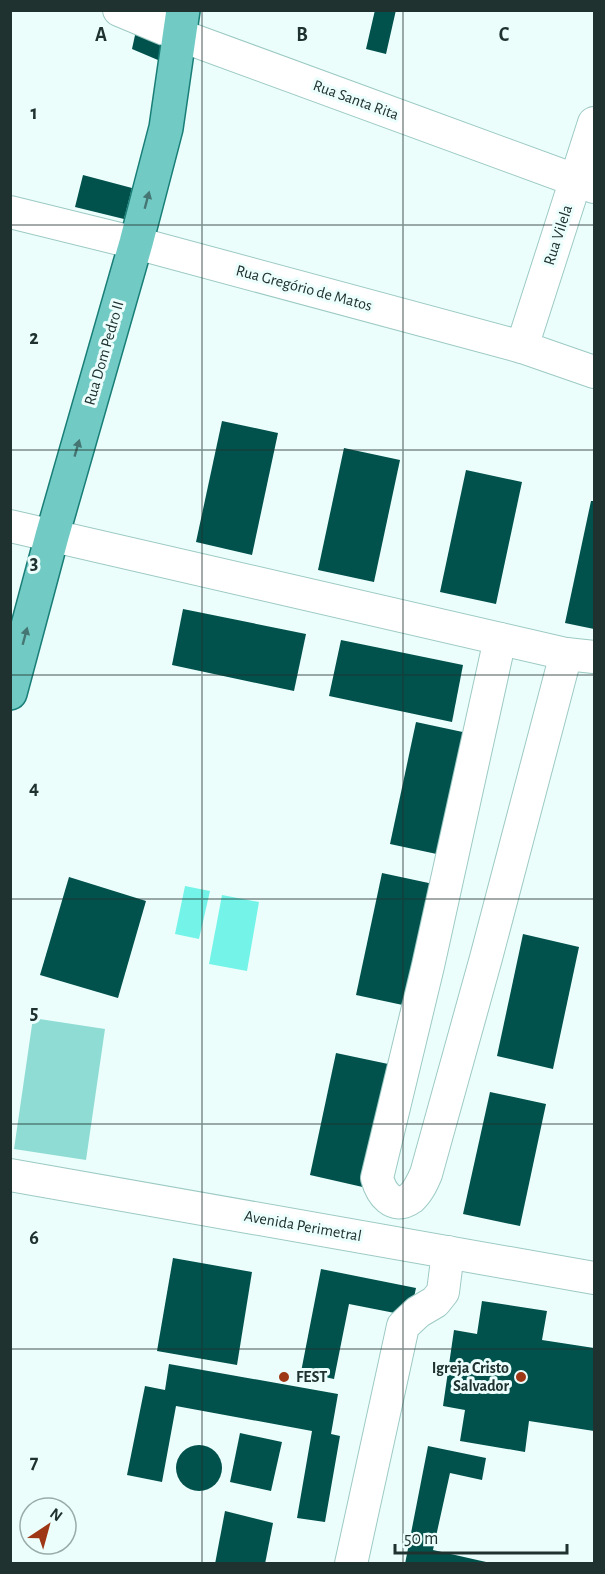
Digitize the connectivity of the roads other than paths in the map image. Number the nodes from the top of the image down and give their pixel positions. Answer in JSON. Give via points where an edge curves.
{"nodes":[{"id":1,"x":119,"y":10,"type":"edge"},
{"id":2,"x":181,"y":23,"type":"edge"},
{"id":3,"x":594,"y":123,"type":"edge"},
{"id":4,"x":585,"y":184,"type":"edge"},
{"id":5,"x":10,"y":212,"type":"edge"},
{"id":6,"x":136,"y":243,"type":"junction"},
{"id":7,"x":522,"y":347,"type":"junction"},
{"id":8,"x":594,"y":372,"type":"edge"},
{"id":9,"x":10,"y":526,"type":"edge"},
{"id":10,"x":52,"y":536,"type":"junction"},
{"id":11,"x":500,"y":639,"type":"junction"},
{"id":12,"x":580,"y":656,"type":"edge"},
{"id":13,"x":10,"y":693,"type":"edge"},
{"id":14,"x":10,"y":1175,"type":"edge"},
{"id":15,"x":448,"y":1252,"type":"junction"},
{"id":16,"x":594,"y":1278,"type":"edge"},
{"id":17,"x":351,"y":1563,"type":"edge"}],
"edges":[{"from":1,"to":2,"type":"street","name":"Rua Santa Rita"},
{"from":2,"to":4,"type":"street","name":"Rua Santa Rita"},
{"from":6,"to":2,"type":"main road","name":"Rua Dom Pedro II","one_way":true,"via":[[166,128]]},
{"from":3,"to":4,"type":"street","name":"Rua Vilela"},
{"from":4,"to":7,"type":"street","name":"Rua Vilela"},
{"from":5,"to":6,"type":"street","name":"Rua Gregório de Matos"},
{"from":6,"to":7,"type":"street","name":"Rua Gregório de Matos"},
{"from":10,"to":6,"type":"main road","name":"Rua Dom Pedro II","one_way":true},
{"from":7,"to":8,"type":"street","name":"Rua Gregório de Matos"},
{"from":9,"to":10,"type":"street"},
{"from":10,"to":11,"type":"street"},
{"from":13,"to":10,"type":"main road","name":"Rua Dom Pedro II","one_way":true},
{"from":11,"to":12,"type":"street"},
{"from":11,"to":12,"type":"street","via":[[377,1178],[380,1190],[396,1201],[405,1202],[412,1197],[426,1174]]},
{"from":14,"to":15,"type":"street","name":"Avenida Perimetral"},
{"from":15,"to":16,"type":"street","name":"Avenida Perimetral"},
{"from":15,"to":17,"type":"street","via":[[443,1293],[403,1326]]}]}
